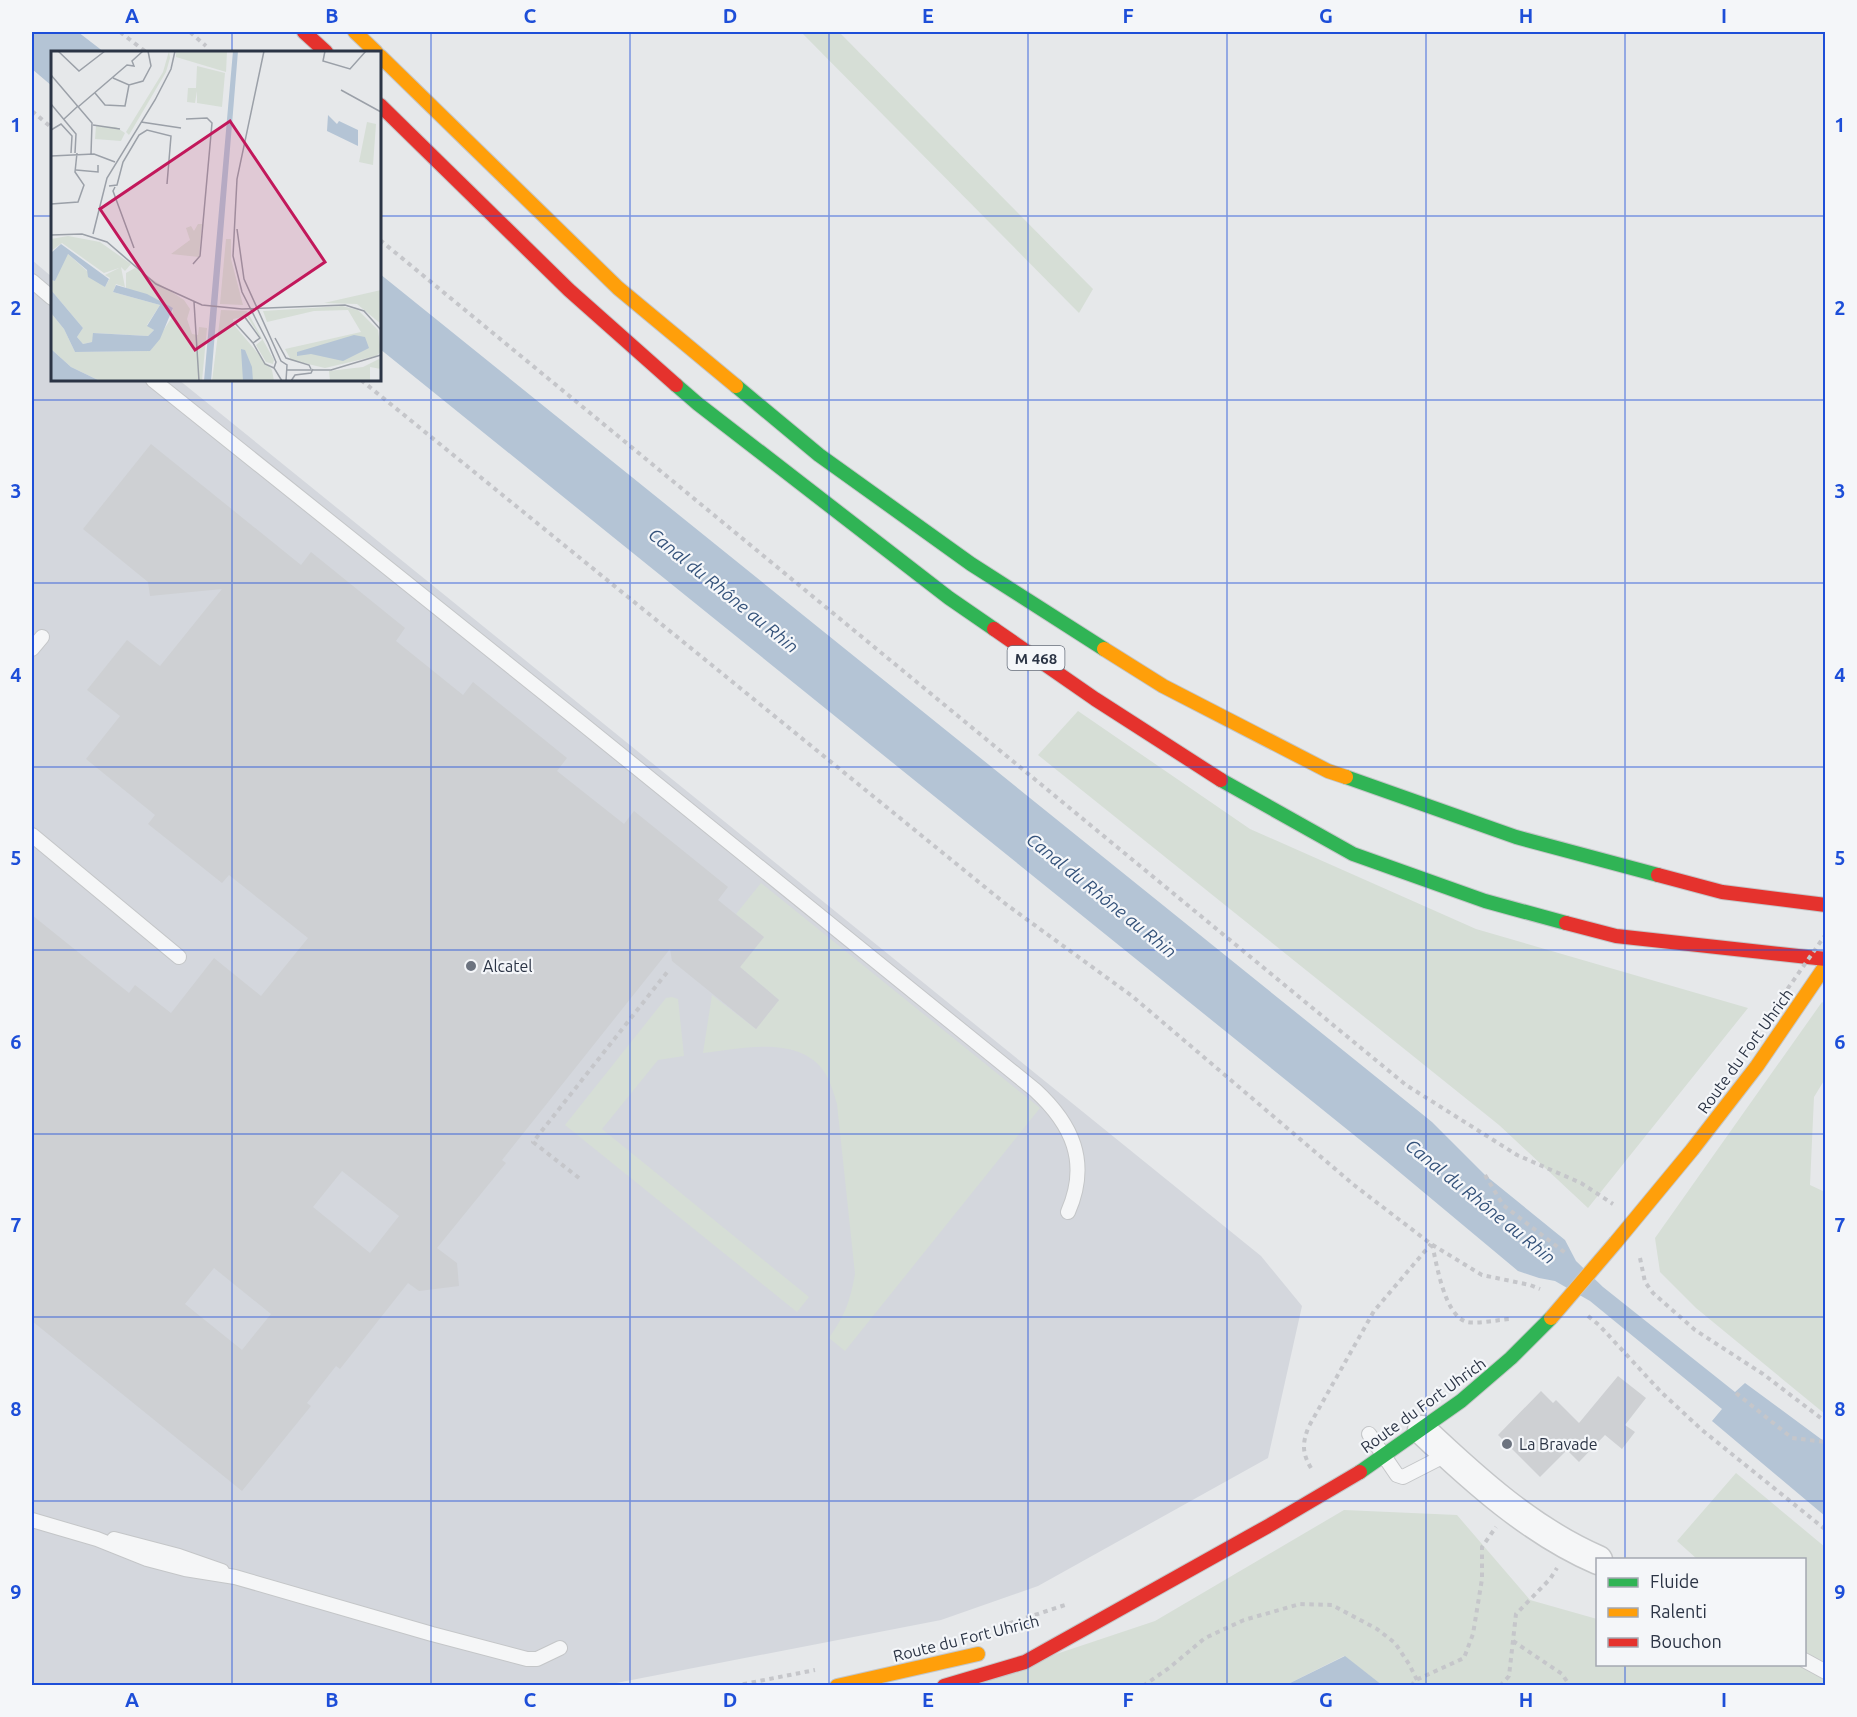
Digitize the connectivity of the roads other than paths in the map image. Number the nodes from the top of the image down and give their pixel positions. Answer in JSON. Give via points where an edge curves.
{"nodes":[{"id":1,"x":304,"y":32,"type":"edge"},
{"id":2,"x":355,"y":32,"type":"edge"},
{"id":3,"x":325,"y":51,"type":"edge"},
{"id":4,"x":375,"y":51,"type":"edge"},
{"id":5,"x":381,"y":57,"type":"edge"},
{"id":6,"x":381,"y":106,"type":"edge"},
{"id":7,"x":32,"y":281,"type":"edge"},
{"id":8,"x":51,"y":297,"type":"edge"},
{"id":9,"x":154,"y":381,"type":"edge"},
{"id":10,"x":42,"y":636,"type":"dead end"},
{"id":11,"x":32,"y":649,"type":"edge"},
{"id":12,"x":32,"y":835,"type":"edge"},
{"id":13,"x":1826,"y":905,"type":"edge"},
{"id":14,"x":179,"y":957,"type":"dead end"},
{"id":15,"x":1826,"y":959,"type":"edge"},
{"id":16,"x":1826,"y":966,"type":"edge"},
{"id":17,"x":1068,"y":1212,"type":"dead end"},
{"id":18,"x":1422,"y":1430,"type":"junction"},
{"id":19,"x":1369,"y":1434,"type":"dead end"},
{"id":20,"x":1448,"y":1454,"type":"junction"},
{"id":21,"x":1384,"y":1456,"type":"junction"},
{"id":22,"x":32,"y":1520,"type":"edge"},
{"id":23,"x":1596,"y":1559,"type":"edge"},
{"id":24,"x":1104,"y":1619,"type":"junction"},
{"id":25,"x":1042,"y":1636,"type":"dead end"},
{"id":26,"x":560,"y":1648,"type":"dead end"},
{"id":27,"x":988,"y":1651,"type":"dead end"},
{"id":28,"x":1806,"y":1661,"type":"edge"},
{"id":29,"x":1826,"y":1672,"type":"edge"},
{"id":30,"x":837,"y":1686,"type":"edge"},
{"id":31,"x":944,"y":1686,"type":"edge"}],
"edges":[{"from":1,"to":3,"type":"main road"},
{"from":2,"to":4,"type":"main road","number":"M 468"},
{"from":5,"to":13,"type":"main road","number":"M 468","via":[[618,288],[819,455],[971,564],[1163,687],[1328,771],[1516,837],[1722,892]]},
{"from":6,"to":15,"type":"main road","number":"M 468","via":[[569,290],[698,404],[949,598],[1238,791],[1353,854],[1485,901],[1616,936]]},
{"from":7,"to":8,"type":"lane"},
{"from":9,"to":17,"type":"lane","via":[[1035,1090],[1060,1116],[1074,1145],[1076,1183]]},
{"from":10,"to":11,"type":"lane"},
{"from":12,"to":14,"type":"lane"},
{"from":16,"to":18,"type":"main road","name":"Route du Fort Uhrich","bridge":true,"via":[[1699,1141],[1551,1318],[1490,1378]]},
{"from":18,"to":20,"type":"street"},
{"from":18,"to":21,"type":"main road","name":"Route du Fort Uhrich"},
{"from":19,"to":21,"type":"lane"},
{"from":20,"to":21,"type":"lane","via":[[1403,1477],[1397,1475]]},
{"from":20,"to":23,"type":"street","via":[[1510,1507],[1570,1548]]},
{"from":21,"to":24,"type":"main road","name":"Route du Fort Uhrich"},
{"from":22,"to":26,"type":"lane","via":[[185,1569],[235,1577],[527,1659],[537,1659]]},
{"from":24,"to":25,"type":"main road","name":"Route du Fort Uhrich"},
{"from":24,"to":31,"type":"main road","name":"Route du Fort Uhrich","via":[[1025,1662]]},
{"from":27,"to":30,"type":"main road","name":"Route du Fort Uhrich"},
{"from":28,"to":29,"type":"lane"}]}
